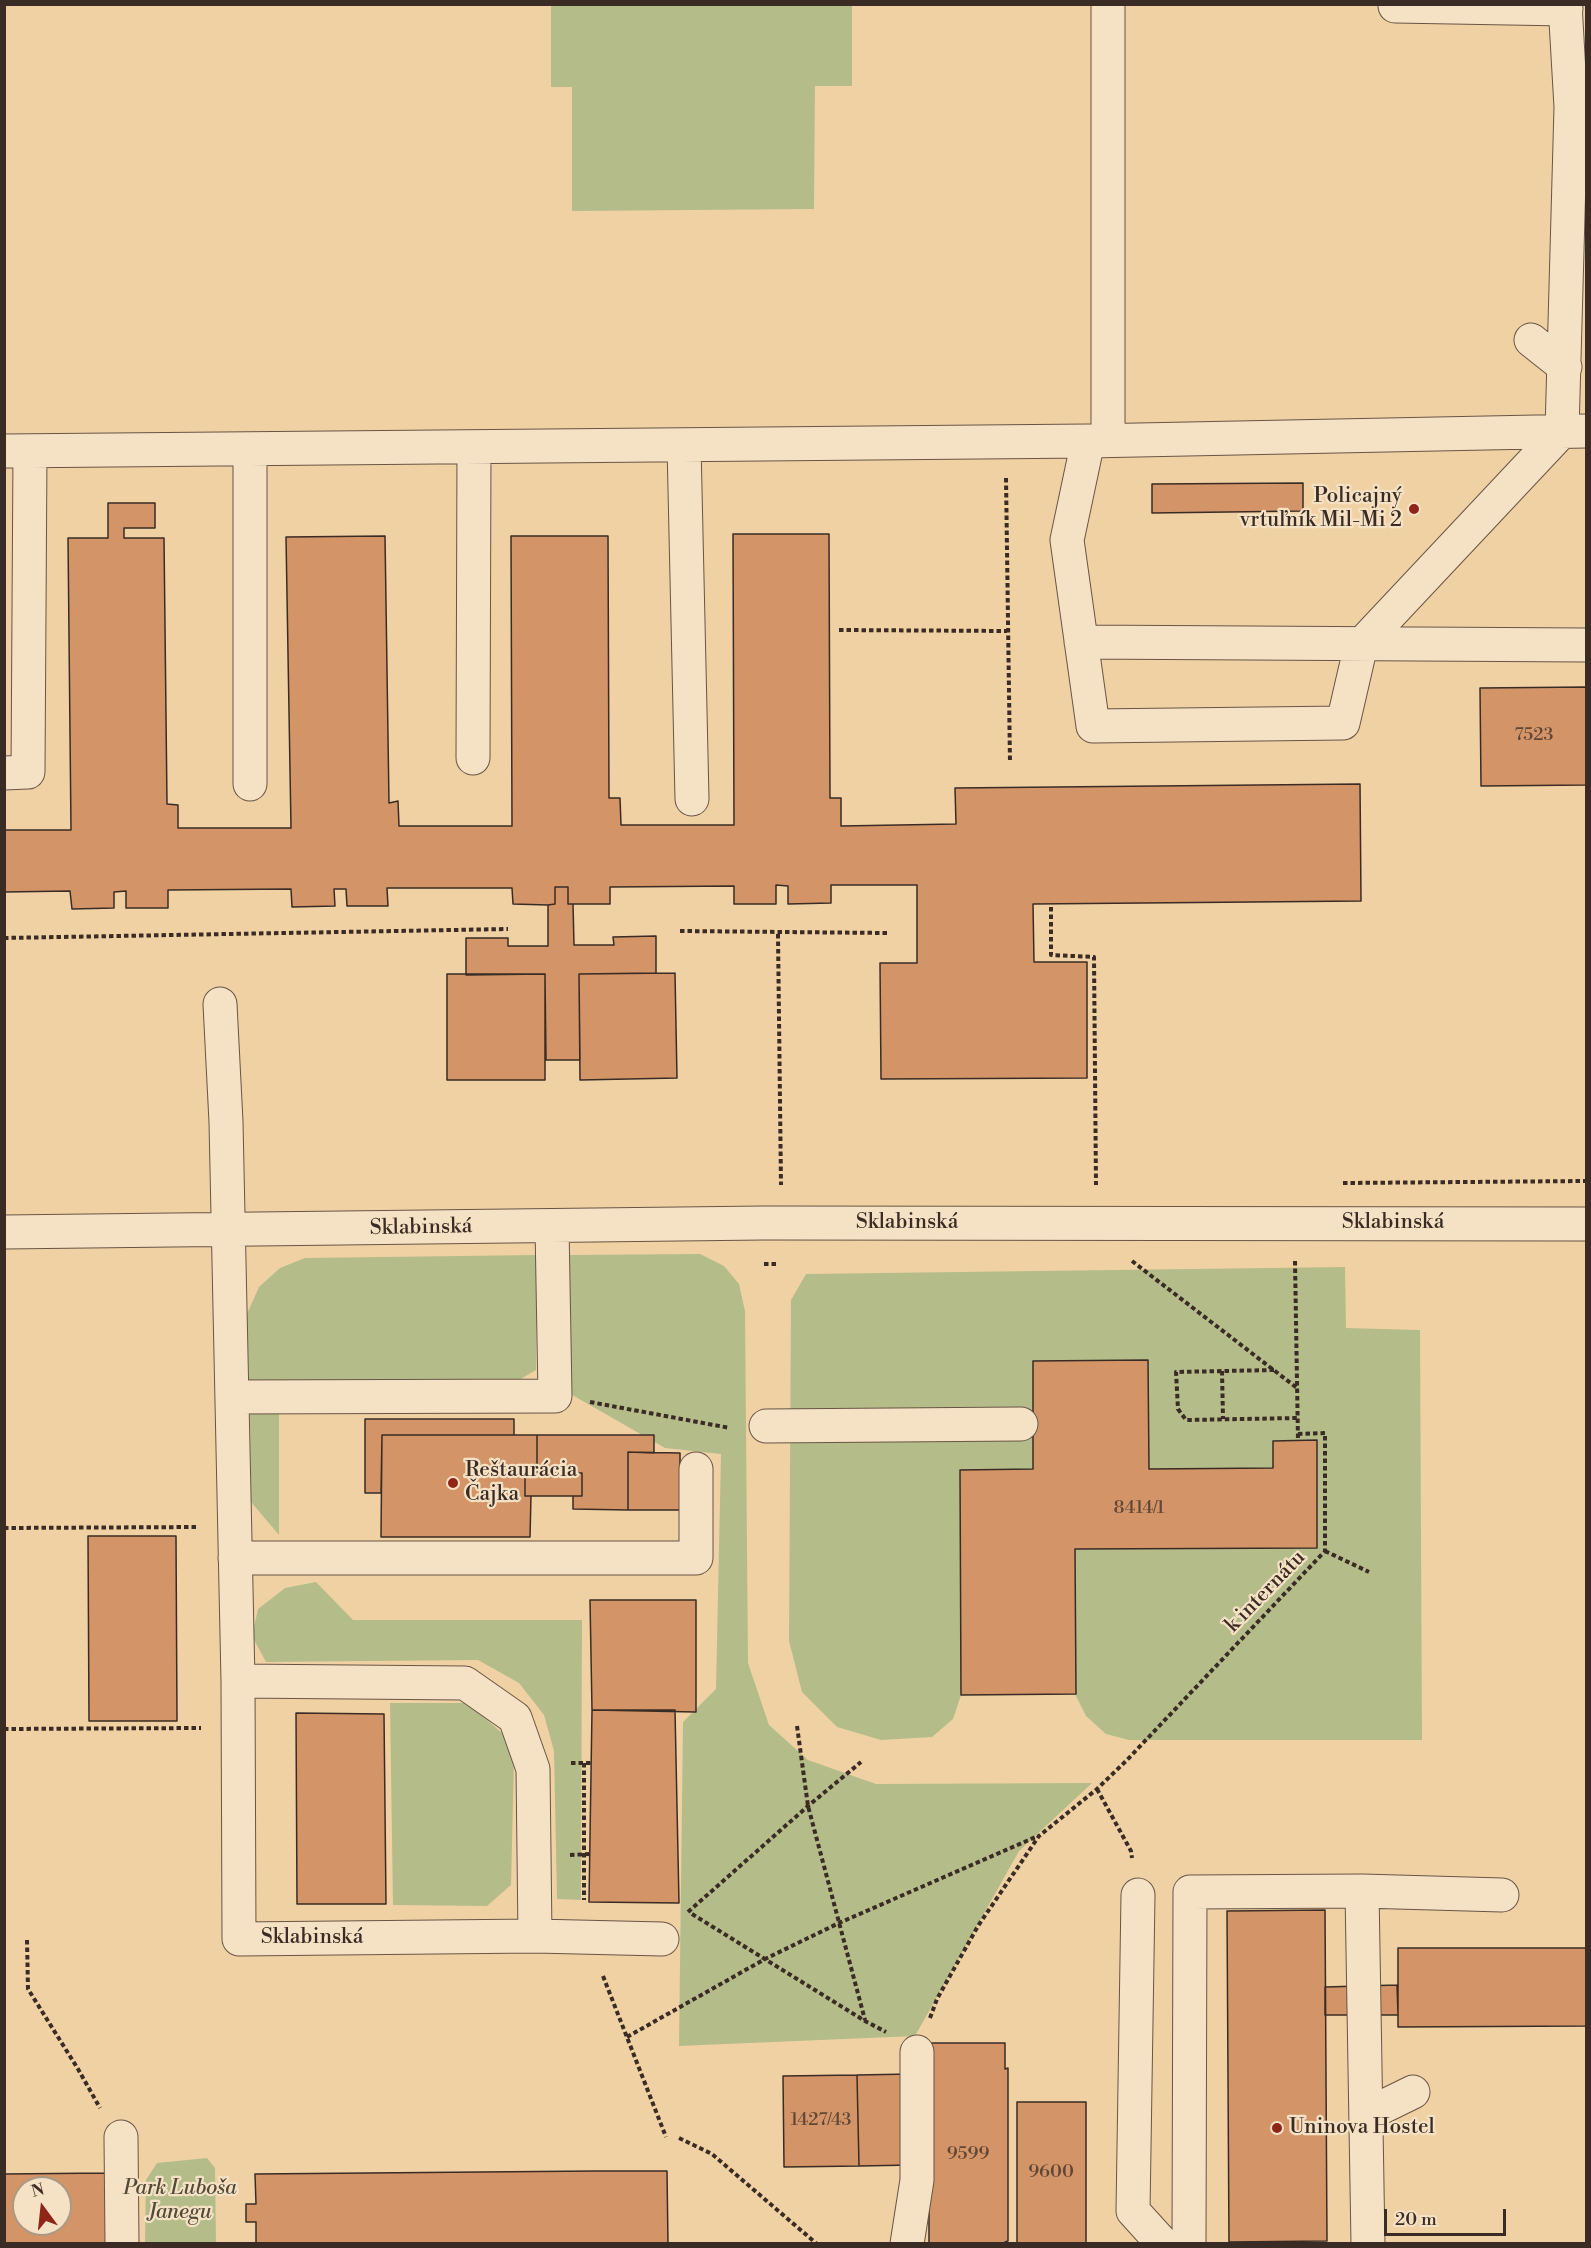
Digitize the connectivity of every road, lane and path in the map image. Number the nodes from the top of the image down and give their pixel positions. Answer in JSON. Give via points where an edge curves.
{"nodes":[{"id":1,"x":1108,"y":4,"type":"edge"},
{"id":2,"x":1395,"y":6,"type":"dead end"},
{"id":3,"x":1565,"y":7,"type":"edge"},
{"id":4,"x":1579,"y":107,"type":"edge"},
{"id":5,"x":1531,"y":340,"type":"dead end"},
{"id":6,"x":1565,"y":367,"type":"junction"},
{"id":7,"x":1574,"y":431,"type":"edge"},
{"id":8,"x":1098,"y":440,"type":"junction"},
{"id":9,"x":1005,"y":441,"type":"junction"},
{"id":10,"x":684,"y":445,"type":"junction"},
{"id":11,"x":474,"y":447,"type":"junction"},
{"id":12,"x":250,"y":449,"type":"junction"},
{"id":13,"x":17,"y":451,"type":"edge"},
{"id":14,"x":839,"y":630,"type":"dead end"},
{"id":15,"x":1007,"y":631,"type":"junction"},
{"id":16,"x":1081,"y":642,"type":"junction"},
{"id":17,"x":1361,"y":645,"type":"junction"},
{"id":18,"x":1587,"y":645,"type":"edge"},
{"id":19,"x":473,"y":758,"type":"dead end"},
{"id":20,"x":1010,"y":762,"type":"dead end"},
{"id":21,"x":4,"y":773,"type":"edge"},
{"id":22,"x":250,"y":784,"type":"dead end"},
{"id":23,"x":692,"y":799,"type":"dead end"},
{"id":24,"x":1052,"y":907,"type":"dead end"},
{"id":25,"x":508,"y":929,"type":"dead end"},
{"id":26,"x":680,"y":931,"type":"dead end"},
{"id":27,"x":887,"y":933,"type":"dead end"},
{"id":28,"x":778,"y":934,"type":"junction"},
{"id":29,"x":4,"y":938,"type":"edge"},
{"id":30,"x":220,"y":1004,"type":"dead end"},
{"id":31,"x":1096,"y":1185,"type":"dead end"},
{"id":32,"x":781,"y":1186,"type":"dead end"},
{"id":33,"x":1587,"y":1224,"type":"edge"},
{"id":34,"x":552,"y":1226,"type":"junction"},
{"id":35,"x":228,"y":1231,"type":"junction"},
{"id":36,"x":4,"y":1232,"type":"edge"},
{"id":37,"x":1295,"y":1260,"type":"dead end"},
{"id":38,"x":1131,"y":1261,"type":"dead end"},
{"id":39,"x":1274,"y":1370,"type":"junction"},
{"id":40,"x":1222,"y":1371,"type":"junction"},
{"id":41,"x":1297,"y":1388,"type":"junction"},
{"id":42,"x":555,"y":1396,"type":"junction"},
{"id":43,"x":232,"y":1397,"type":"junction"},
{"id":44,"x":1298,"y":1418,"type":"junction"},
{"id":45,"x":1223,"y":1419,"type":"junction"},
{"id":46,"x":1021,"y":1424,"type":"dead end"},
{"id":47,"x":766,"y":1426,"type":"dead end"},
{"id":48,"x":731,"y":1428,"type":"dead end"},
{"id":49,"x":1298,"y":1434,"type":"junction"},
{"id":50,"x":1298,"y":1441,"type":"dead end"},
{"id":51,"x":696,"y":1469,"type":"dead end"},
{"id":52,"x":204,"y":1527,"type":"dead end"},
{"id":53,"x":4,"y":1528,"type":"edge"},
{"id":54,"x":1325,"y":1551,"type":"junction"},
{"id":55,"x":235,"y":1558,"type":"junction"},
{"id":56,"x":1369,"y":1572,"type":"dead end"},
{"id":57,"x":238,"y":1681,"type":"junction"},
{"id":58,"x":797,"y":1726,"type":"dead end"},
{"id":59,"x":208,"y":1728,"type":"dead end"},
{"id":60,"x":4,"y":1729,"type":"edge"},
{"id":61,"x":861,"y":1762,"type":"dead end"},
{"id":62,"x":1097,"y":1789,"type":"junction"},
{"id":63,"x":807,"y":1806,"type":"junction"},
{"id":64,"x":1039,"y":1836,"type":"junction"},
{"id":65,"x":1362,"y":1892,"type":"junction"},
{"id":66,"x":1138,"y":1895,"type":"joint"},
{"id":67,"x":1502,"y":1895,"type":"dead end"},
{"id":68,"x":688,"y":1912,"type":"junction"},
{"id":69,"x":839,"y":1923,"type":"junction"},
{"id":70,"x":669,"y":1925,"type":"joint"},
{"id":71,"x":535,"y":1936,"type":"junction"},
{"id":72,"x":27,"y":1940,"type":"dead end"},
{"id":73,"x":765,"y":1959,"type":"junction"},
{"id":74,"x":865,"y":2021,"type":"junction"},
{"id":75,"x":627,"y":2037,"type":"dead end"},
{"id":76,"x":917,"y":2052,"type":"junction"},
{"id":77,"x":1413,"y":2092,"type":"dead end"},
{"id":78,"x":1366,"y":2115,"type":"junction"},
{"id":79,"x":113,"y":2127,"type":"joint"},
{"id":80,"x":679,"y":2138,"type":"dead end"},
{"id":81,"x":122,"y":2244,"type":"edge"},
{"id":82,"x":817,"y":2244,"type":"edge"},
{"id":83,"x":907,"y":2244,"type":"edge"},
{"id":84,"x":1163,"y":2244,"type":"edge"},
{"id":85,"x":1189,"y":2244,"type":"edge"},
{"id":86,"x":1368,"y":2244,"type":"edge"}],
"edges":[{"from":1,"to":8,"type":"street"},
{"from":2,"to":3,"type":"street"},
{"from":3,"to":4,"type":"street"},
{"from":4,"to":6,"type":"street"},
{"from":5,"to":6,"type":"street"},
{"from":6,"to":7,"type":"street"},
{"from":7,"to":8,"type":"street"},
{"from":7,"to":17,"type":"street"},
{"from":8,"to":9,"type":"street"},
{"from":8,"to":16,"type":"street","via":[[1067,540]]},
{"from":9,"to":10,"type":"street"},
{"from":9,"to":15,"type":"path"},
{"from":10,"to":11,"type":"street"},
{"from":10,"to":23,"type":"street"},
{"from":11,"to":12,"type":"street"},
{"from":11,"to":19,"type":"street"},
{"from":12,"to":13,"type":"street"},
{"from":12,"to":22,"type":"street"},
{"from":13,"to":21,"type":"street","via":[[28,772]]},
{"from":14,"to":15,"type":"path"},
{"from":15,"to":20,"type":"path"},
{"from":16,"to":17,"type":"street"},
{"from":16,"to":17,"type":"street","via":[[1093,726],[1343,723]]},
{"from":17,"to":18,"type":"street"},
{"from":24,"to":31,"type":"path","via":[[1051,955],[1094,957]]},
{"from":25,"to":29,"type":"path"},
{"from":26,"to":28,"type":"path"},
{"from":27,"to":28,"type":"path"},
{"from":28,"to":32,"type":"path"},
{"from":30,"to":35,"type":"street"},
{"from":33,"to":34,"type":"street","name":"Sklabinská"},
{"from":34,"to":35,"type":"street","name":"Sklabinská"},
{"from":34,"to":42,"type":"street"},
{"from":35,"to":36,"type":"street","name":"Sklabinská"},
{"from":35,"to":43,"type":"street","name":"Sklabinská"},
{"from":37,"to":41,"type":"path"},
{"from":38,"to":39,"type":"path"},
{"from":39,"to":40,"type":"path"},
{"from":39,"to":41,"type":"path"},
{"from":40,"to":45,"type":"path"},
{"from":40,"to":45,"type":"path","via":[[1176,1372],[1178,1408],[1186,1420]]},
{"from":41,"to":44,"type":"path"},
{"from":42,"to":43,"type":"street"},
{"from":42,"to":48,"type":"path"},
{"from":43,"to":55,"type":"street","name":"Sklabinská"},
{"from":44,"to":45,"type":"path"},
{"from":44,"to":49,"type":"path"},
{"from":46,"to":47,"type":"street"},
{"from":49,"to":50,"type":"path"},
{"from":49,"to":54,"type":"path","name":"k internátu","via":[[1325,1433]]},
{"from":51,"to":55,"type":"street","via":[[696,1558]]},
{"from":52,"to":53,"type":"path"},
{"from":54,"to":56,"type":"path"},
{"from":54,"to":62,"type":"path","name":"k internátu"},
{"from":55,"to":57,"type":"street","name":"Sklabinská"},
{"from":57,"to":71,"type":"street","via":[[465,1683],[515,1718],[533,1768]]},
{"from":57,"to":71,"type":"street","name":"Sklabinská","via":[[239,1939]]},
{"from":58,"to":63,"type":"path"},
{"from":59,"to":60,"type":"path"},
{"from":61,"to":63,"type":"path"},
{"from":62,"to":64,"type":"path","name":"k internátu"},
{"from":62,"to":66,"type":"path","via":[[1131,1851]]},
{"from":63,"to":68,"type":"path"},
{"from":63,"to":69,"type":"path"},
{"from":64,"to":69,"type":"path"},
{"from":64,"to":76,"type":"path","via":[[978,1926],[937,1999]]},
{"from":65,"to":67,"type":"street"},
{"from":65,"to":78,"type":"street"},
{"from":65,"to":85,"type":"street","via":[[1190,1892]]},
{"from":66,"to":84,"type":"street","via":[[1133,2211]]},
{"from":68,"to":70,"type":"path"},
{"from":68,"to":73,"type":"path"},
{"from":69,"to":73,"type":"path"},
{"from":69,"to":74,"type":"path"},
{"from":70,"to":71,"type":"street","name":"Sklabinská"},
{"from":72,"to":79,"type":"path","via":[[28,1989]]},
{"from":73,"to":74,"type":"path"},
{"from":73,"to":75,"type":"path"},
{"from":74,"to":76,"type":"path"},
{"from":76,"to":83,"type":"street","via":[[917,2180]]},
{"from":77,"to":78,"type":"street"},
{"from":78,"to":86,"type":"street"},
{"from":79,"to":81,"type":"street"},
{"from":80,"to":82,"type":"path","via":[[712,2154]]}]}
